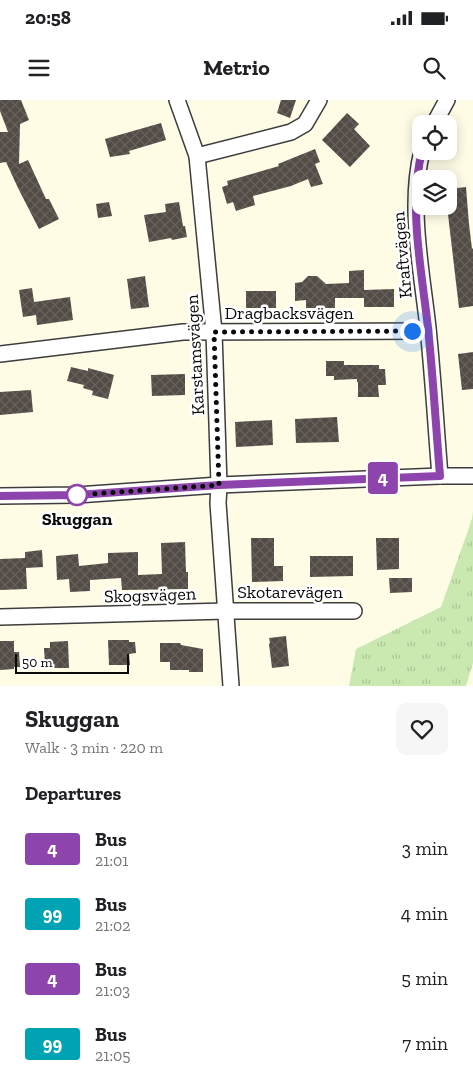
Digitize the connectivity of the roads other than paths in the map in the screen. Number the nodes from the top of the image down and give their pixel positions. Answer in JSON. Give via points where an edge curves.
{"nodes":[{"id":1,"x":178,"y":100,"type":"edge"},
{"id":2,"x":319,"y":100,"type":"edge"},
{"id":3,"x":447,"y":100,"type":"edge"},
{"id":4,"x":439,"y":115,"type":"edge"},
{"id":5,"x":197,"y":156,"type":"junction"},
{"id":6,"x":420,"y":160,"type":"edge"},
{"id":7,"x":428,"y":331,"type":"junction"},
{"id":8,"x":214,"y":332,"type":"junction"},
{"id":9,"x":0,"y":354,"type":"edge"},
{"id":10,"x":440,"y":476,"type":"junction"},
{"id":11,"x":473,"y":476,"type":"edge"},
{"id":12,"x":219,"y":485,"type":"junction"},
{"id":13,"x":0,"y":496,"type":"edge"},
{"id":14,"x":226,"y":611,"type":"junction"},
{"id":15,"x":354,"y":611,"type":"dead end"},
{"id":16,"x":0,"y":617,"type":"edge"},
{"id":17,"x":231,"y":686,"type":"edge"}],
"edges":[{"from":1,"to":5,"type":"street","name":"Karstamsvägen"},
{"from":2,"to":5,"type":"street","via":[[305,124],[291,132]]},
{"from":3,"to":4,"type":"street"},
{"from":5,"to":8,"type":"street","name":"Karstamsvägen"},
{"from":6,"to":7,"type":"street","name":"Kraftvägen","via":[[415,211]]},
{"from":7,"to":8,"type":"street","name":"Dragbacksvägen"},
{"from":7,"to":10,"type":"street","name":"Kraftvägen"},
{"from":8,"to":9,"type":"street","name":"Dragbacksvägen","via":[[183,332]]},
{"from":8,"to":12,"type":"street","name":"Karstamsvägen"},
{"from":10,"to":11,"type":"street"},
{"from":10,"to":12,"type":"street"},
{"from":12,"to":13,"type":"street","via":[[77,495]]},
{"from":12,"to":14,"type":"street","name":"Karstamsvägen"},
{"from":14,"to":15,"type":"street","name":"Skotarevägen"},
{"from":14,"to":16,"type":"street","name":"Skogsvägen"},
{"from":14,"to":17,"type":"street"}]}
